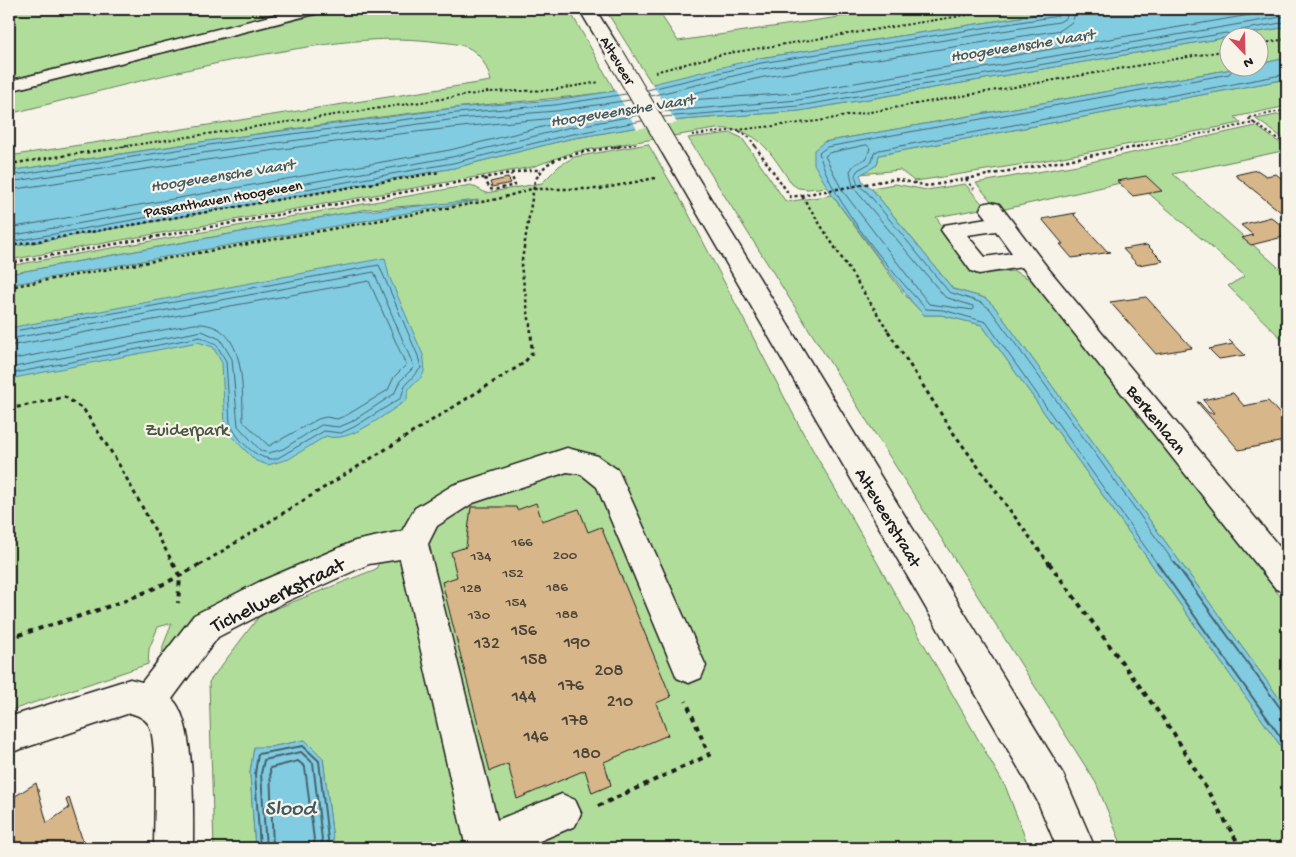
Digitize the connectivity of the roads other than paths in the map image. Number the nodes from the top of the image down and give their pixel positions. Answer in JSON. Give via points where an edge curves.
{"nodes":[{"id":1,"x":316,"y":9,"type":"edge"},
{"id":2,"x":587,"y":9,"type":"edge"},
{"id":3,"x":9,"y":86,"type":"edge"},
{"id":4,"x":690,"y":181,"type":"joint"},
{"id":5,"x":1028,"y":258,"type":"junction"},
{"id":6,"x":412,"y":543,"type":"junction"},
{"id":7,"x":1287,"y":579,"type":"edge"},
{"id":8,"x":688,"y":666,"type":"road end"},
{"id":9,"x":149,"y":701,"type":"junction"},
{"id":10,"x":9,"y":735,"type":"edge"},
{"id":11,"x":562,"y":813,"type":"road end"},
{"id":12,"x":174,"y":848,"type":"edge"},
{"id":13,"x":1076,"y":848,"type":"edge"}],
"edges":[{"from":1,"to":3,"type":"street"},
{"from":2,"to":4,"type":"street","name":"Alteveer","bridge":true},
{"from":4,"to":13,"type":"street","name":"Alteveerstraat","via":[[1050,787]]},
{"from":5,"to":5,"type":"street","name":"Berkenlaan","via":[[996,216],[952,230],[979,266]]},
{"from":5,"to":7,"type":"street","name":"Berkenlaan"},
{"from":6,"to":8,"type":"street","via":[[426,517],[463,494],[567,460],[588,464],[608,479]]},
{"from":6,"to":9,"type":"street","name":"Tichelwerkstraat","via":[[366,551],[270,593],[206,626]]},
{"from":6,"to":11,"type":"street","via":[[484,845]]},
{"from":9,"to":10,"type":"street","via":[[130,696]]},
{"from":9,"to":12,"type":"street","via":[[166,717],[171,744]]}]}
